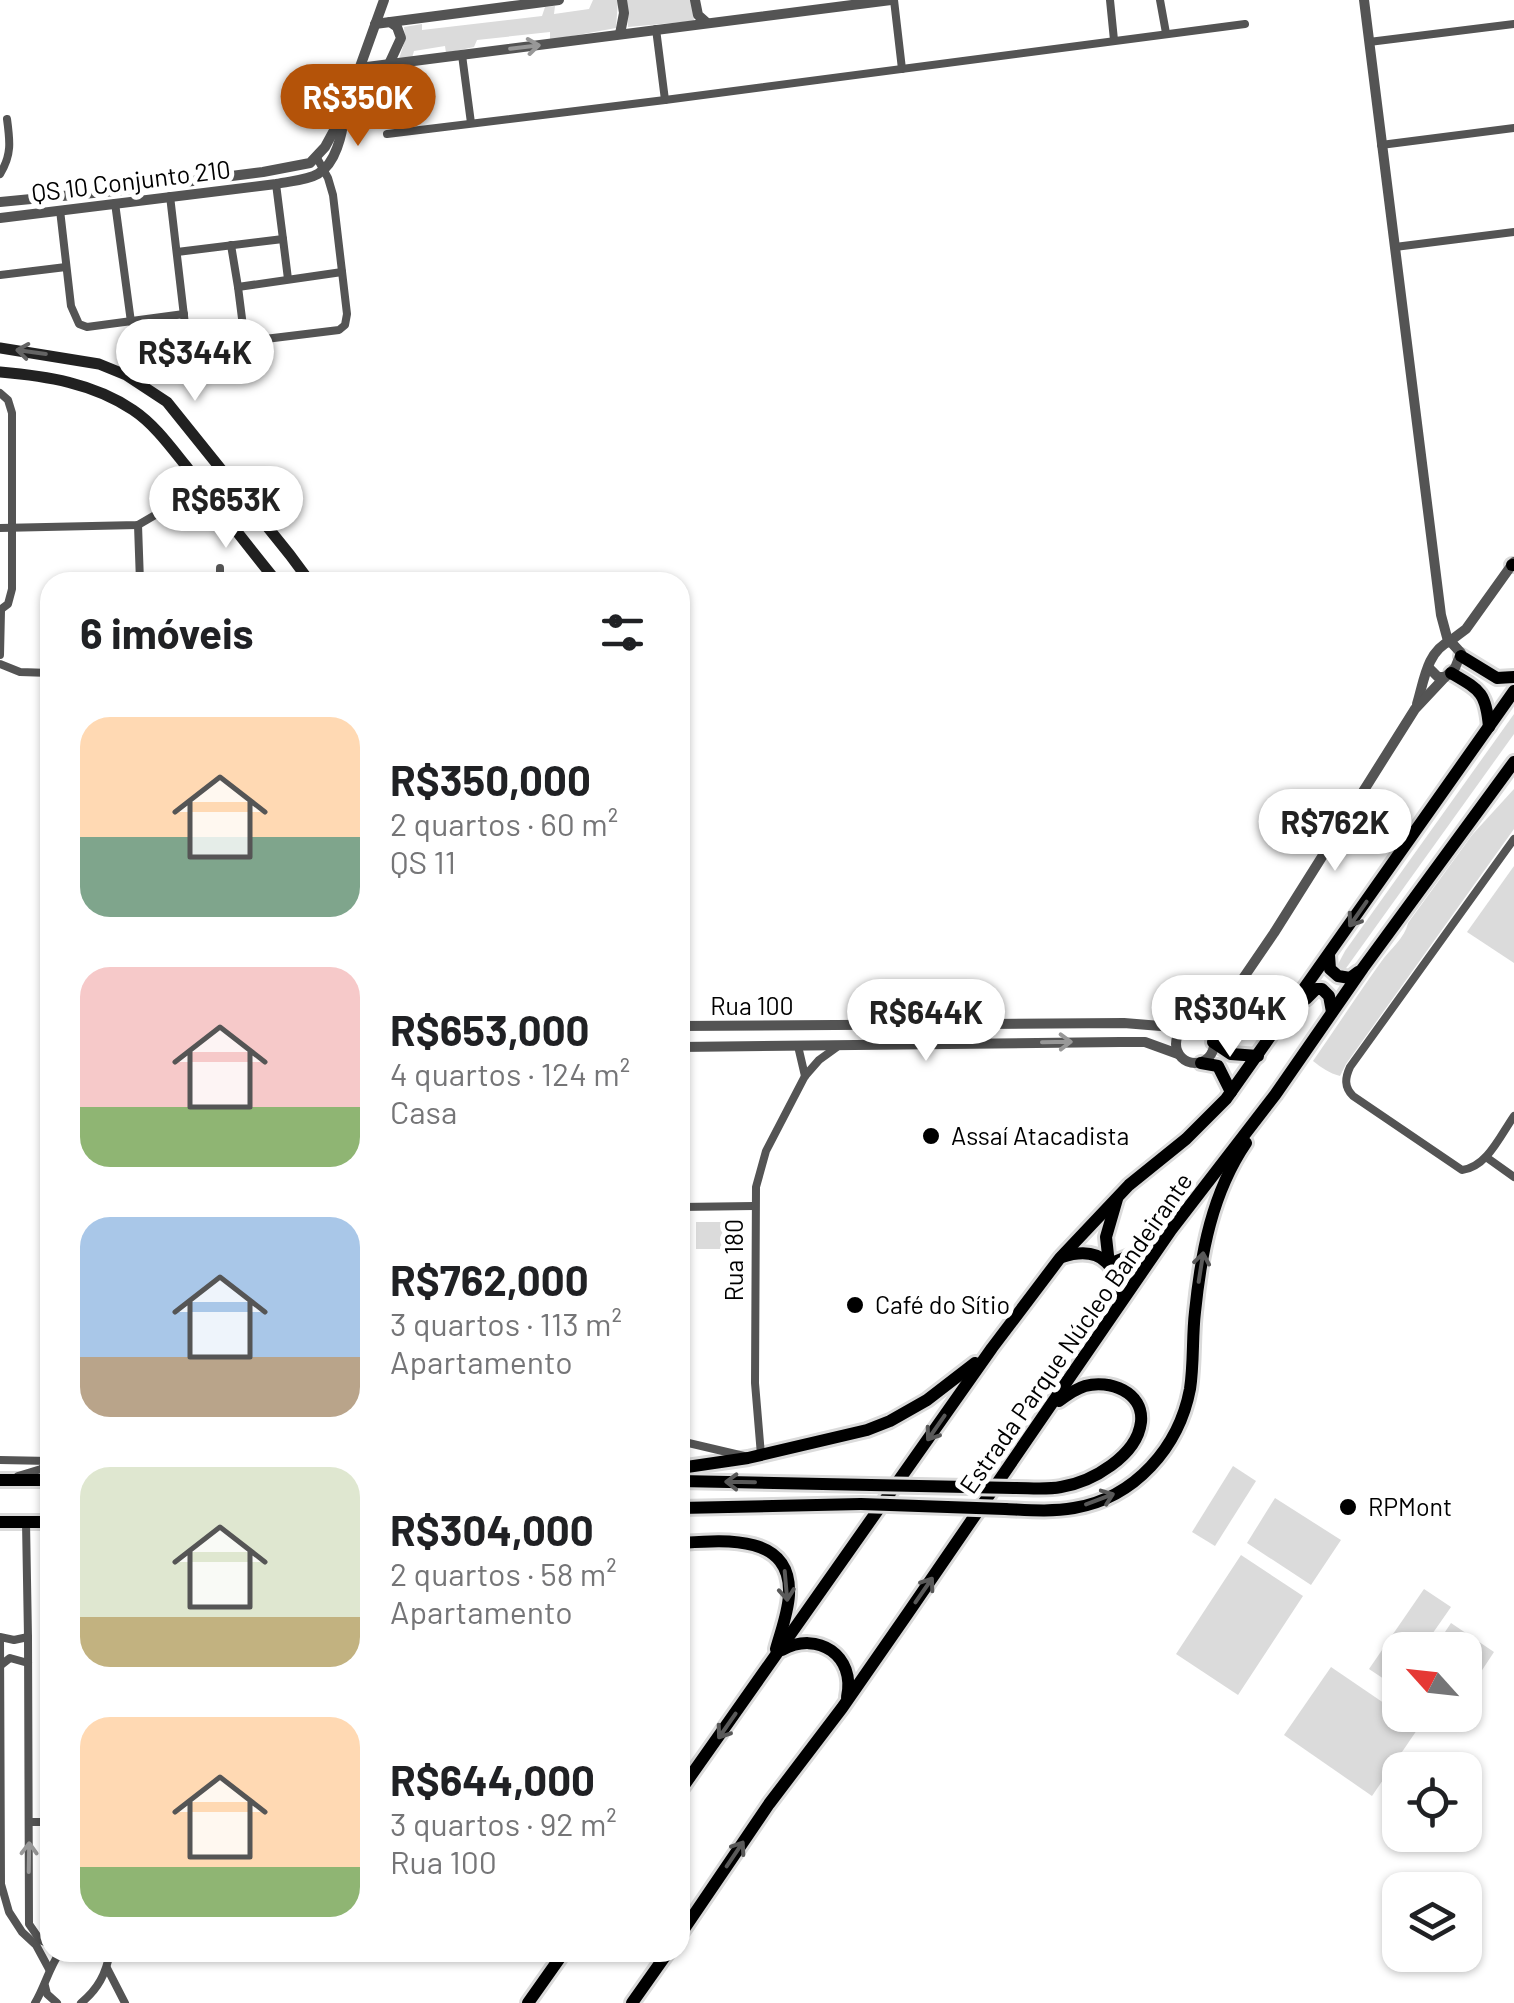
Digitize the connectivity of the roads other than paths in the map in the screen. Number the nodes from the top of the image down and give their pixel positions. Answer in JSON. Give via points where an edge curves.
{"nodes":[{"id":1,"x":384,"y":0,"type":"edge"},
{"id":2,"x":558,"y":0,"type":"edge"},
{"id":3,"x":622,"y":0,"type":"edge"},
{"id":4,"x":695,"y":0,"type":"edge"},
{"id":5,"x":893,"y":0,"type":"edge"},
{"id":6,"x":1110,"y":0,"type":"edge"},
{"id":7,"x":1160,"y":0,"type":"edge"},
{"id":8,"x":1364,"y":0,"type":"edge"},
{"id":9,"x":390,"y":22,"type":"junction"},
{"id":10,"x":706,"y":23,"type":"junction"},
{"id":11,"x":375,"y":24,"type":"junction"},
{"id":12,"x":1245,"y":24,"type":"dead end"},
{"id":13,"x":1514,"y":24,"type":"edge"},
{"id":14,"x":656,"y":29,"type":"junction"},
{"id":15,"x":1166,"y":33,"type":"junction"},
{"id":16,"x":620,"y":34,"type":"junction"},
{"id":17,"x":1114,"y":40,"type":"junction"},
{"id":18,"x":1369,"y":42,"type":"junction"},
{"id":19,"x":462,"y":55,"type":"junction"},
{"id":20,"x":389,"y":64,"type":"junction"},
{"id":21,"x":358,"y":68,"type":"junction"},
{"id":22,"x":902,"y":69,"type":"junction"},
{"id":23,"x":665,"y":100,"type":"junction"},
{"id":24,"x":342,"y":114,"type":"junction"},
{"id":25,"x":7,"y":119,"type":"dead end"},
{"id":26,"x":470,"y":123,"type":"junction"},
{"id":27,"x":1514,"y":128,"type":"edge"},
{"id":28,"x":387,"y":134,"type":"dead end"},
{"id":29,"x":1382,"y":144,"type":"junction"},
{"id":30,"x":317,"y":158,"type":"junction"},
{"id":31,"x":325,"y":171,"type":"junction"},
{"id":32,"x":0,"y":174,"type":"edge"},
{"id":33,"x":276,"y":184,"type":"junction"},
{"id":34,"x":170,"y":196,"type":"junction"},
{"id":35,"x":0,"y":202,"type":"edge"},
{"id":36,"x":115,"y":203,"type":"junction"},
{"id":37,"x":60,"y":210,"type":"junction"},
{"id":38,"x":0,"y":218,"type":"edge"},
{"id":39,"x":1514,"y":232,"type":"edge"},
{"id":40,"x":283,"y":239,"type":"junction"},
{"id":41,"x":231,"y":245,"type":"junction"},
{"id":42,"x":1395,"y":247,"type":"junction"},
{"id":43,"x":177,"y":252,"type":"junction"},
{"id":44,"x":66,"y":268,"type":"junction"},
{"id":45,"x":342,"y":272,"type":"junction"},
{"id":46,"x":0,"y":275,"type":"edge"},
{"id":47,"x":288,"y":279,"type":"junction"},
{"id":48,"x":238,"y":287,"type":"junction"},
{"id":49,"x":184,"y":314,"type":"junction"},
{"id":50,"x":131,"y":322,"type":"junction"},
{"id":51,"x":245,"y":342,"type":"junction"},
{"id":52,"x":0,"y":348,"type":"edge"},
{"id":53,"x":0,"y":372,"type":"edge"},
{"id":54,"x":0,"y":392,"type":"edge"},
{"id":55,"x":200,"y":485,"type":"junction"},
{"id":56,"x":138,"y":525,"type":"junction"},
{"id":57,"x":0,"y":528,"type":"edge"},
{"id":58,"x":12,"y":528,"type":"junction"},
{"id":59,"x":290,"y":554,"type":"junction"},
{"id":60,"x":1513,"y":564,"type":"edge"},
{"id":61,"x":220,"y":568,"type":"dead end"},
{"id":62,"x":268,"y":571,"type":"edge"},
{"id":63,"x":140,"y":572,"type":"edge"},
{"id":64,"x":220,"y":572,"type":"edge"},
{"id":65,"x":276,"y":572,"type":"edge"},
{"id":66,"x":303,"y":572,"type":"edge"},
{"id":67,"x":0,"y":610,"type":"edge"},
{"id":68,"x":1441,"y":615,"type":"junction"},
{"id":69,"x":1466,"y":629,"type":"junction"},
{"id":70,"x":1449,"y":641,"type":"junction"},
{"id":71,"x":1460,"y":654,"type":"junction"},
{"id":72,"x":0,"y":655,"type":"edge"},
{"id":73,"x":1434,"y":655,"type":"junction"},
{"id":74,"x":0,"y":664,"type":"edge"},
{"id":75,"x":1428,"y":667,"type":"junction"},
{"id":76,"x":40,"y":673,"type":"edge"},
{"id":77,"x":1448,"y":675,"type":"junction"},
{"id":78,"x":1514,"y":677,"type":"edge"},
{"id":79,"x":1514,"y":691,"type":"edge"},
{"id":80,"x":1416,"y":710,"type":"junction"},
{"id":81,"x":1489,"y":727,"type":"junction"},
{"id":82,"x":1514,"y":762,"type":"edge"},
{"id":83,"x":1514,"y":784,"type":"edge"},
{"id":84,"x":1488,"y":799,"type":"junction"},
{"id":85,"x":1514,"y":838,"type":"edge"},
{"id":86,"x":1329,"y":955,"type":"junction"},
{"id":87,"x":1363,"y":968,"type":"junction"},
{"id":88,"x":970,"y":1006,"type":"dead end"},
{"id":89,"x":1332,"y":1012,"type":"junction"},
{"id":90,"x":970,"y":1024,"type":"junction"},
{"id":91,"x":867,"y":1025,"type":"junction"},
{"id":92,"x":690,"y":1026,"type":"edge"},
{"id":93,"x":1185,"y":1028,"type":"junction"},
{"id":94,"x":1209,"y":1035,"type":"junction"},
{"id":95,"x":866,"y":1045,"type":"junction"},
{"id":96,"x":798,"y":1046,"type":"junction"},
{"id":97,"x":837,"y":1046,"type":"junction"},
{"id":98,"x":690,"y":1047,"type":"edge"},
{"id":99,"x":1178,"y":1054,"type":"junction"},
{"id":100,"x":1258,"y":1056,"type":"junction"},
{"id":101,"x":1200,"y":1062,"type":"junction"},
{"id":102,"x":805,"y":1076,"type":"junction"},
{"id":103,"x":1275,"y":1095,"type":"junction"},
{"id":104,"x":1229,"y":1096,"type":"junction"},
{"id":105,"x":1514,"y":1116,"type":"edge"},
{"id":106,"x":1486,"y":1157,"type":"junction"},
{"id":107,"x":1514,"y":1177,"type":"edge"},
{"id":108,"x":1118,"y":1196,"type":"junction"},
{"id":109,"x":754,"y":1206,"type":"junction"},
{"id":110,"x":690,"y":1207,"type":"edge"},
{"id":111,"x":1171,"y":1230,"type":"junction"},
{"id":112,"x":1060,"y":1258,"type":"junction"},
{"id":113,"x":1110,"y":1264,"type":"junction"},
{"id":114,"x":1118,"y":1309,"type":"junction"},
{"id":115,"x":992,"y":1348,"type":"junction"},
{"id":116,"x":1052,"y":1406,"type":"junction"},
{"id":117,"x":690,"y":1442,"type":"edge"},
{"id":118,"x":754,"y":1456,"type":"junction"},
{"id":119,"x":0,"y":1460,"type":"edge"},
{"id":120,"x":40,"y":1461,"type":"edge"},
{"id":121,"x":690,"y":1466,"type":"edge"},
{"id":122,"x":40,"y":1467,"type":"edge"},
{"id":123,"x":0,"y":1480,"type":"edge"},
{"id":124,"x":40,"y":1480,"type":"edge"},
{"id":125,"x":690,"y":1482,"type":"edge"},
{"id":126,"x":690,"y":1508,"type":"edge"},
{"id":127,"x":0,"y":1522,"type":"edge"},
{"id":128,"x":26,"y":1522,"type":"junction"},
{"id":129,"x":40,"y":1522,"type":"edge"},
{"id":130,"x":690,"y":1542,"type":"edge"},
{"id":131,"x":0,"y":1637,"type":"edge"},
{"id":132,"x":28,"y":1637,"type":"junction"},
{"id":133,"x":776,"y":1656,"type":"junction"},
{"id":134,"x":28,"y":1663,"type":"junction"},
{"id":135,"x":1,"y":1666,"type":"edge"},
{"id":136,"x":842,"y":1708,"type":"junction"},
{"id":137,"x":690,"y":1778,"type":"edge"},
{"id":138,"x":30,"y":1822,"type":"junction"},
{"id":139,"x":40,"y":1822,"type":"edge"},
{"id":140,"x":690,"y":1920,"type":"edge"},
{"id":141,"x":40,"y":1940,"type":"edge"},
{"id":142,"x":40,"y":1952,"type":"edge"},
{"id":143,"x":45,"y":1962,"type":"edge"},
{"id":144,"x":54,"y":1962,"type":"edge"},
{"id":145,"x":106,"y":1962,"type":"edge"},
{"id":146,"x":110,"y":1962,"type":"edge"},
{"id":147,"x":557,"y":1962,"type":"edge"},
{"id":148,"x":661,"y":1962,"type":"edge"},
{"id":149,"x":49,"y":1969,"type":"junction"},
{"id":150,"x":46,"y":1986,"type":"junction"},
{"id":151,"x":35,"y":2003,"type":"edge"},
{"id":152,"x":56,"y":2003,"type":"edge"},
{"id":153,"x":81,"y":2003,"type":"edge"},
{"id":154,"x":125,"y":2003,"type":"edge"},
{"id":155,"x":528,"y":2003,"type":"edge"},
{"id":156,"x":632,"y":2003,"type":"edge"}],
"edges":[{"from":1,"to":11,"type":"street"},
{"from":2,"to":9,"type":"street"},
{"from":3,"to":16,"type":"street"},
{"from":4,"to":10,"type":"street"},
{"from":5,"to":10,"type":"street"},
{"from":5,"to":22,"type":"street"},
{"from":6,"to":17,"type":"street"},
{"from":7,"to":15,"type":"street"},
{"from":8,"to":18,"type":"street"},
{"from":9,"to":11,"type":"street"},
{"from":9,"to":20,"type":"street","via":[[401,38]]},
{"from":10,"to":14,"type":"street"},
{"from":11,"to":21,"type":"street"},
{"from":12,"to":15,"type":"street"},
{"from":13,"to":18,"type":"street"},
{"from":14,"to":16,"type":"street"},
{"from":14,"to":23,"type":"street"},
{"from":15,"to":17,"type":"street"},
{"from":19,"to":16,"type":"street","one_way":true},
{"from":17,"to":22,"type":"street"},
{"from":18,"to":29,"type":"street"},
{"from":19,"to":20,"type":"street"},
{"from":19,"to":26,"type":"street"},
{"from":20,"to":21,"type":"street"},
{"from":21,"to":24,"type":"street"},
{"from":22,"to":23,"type":"street"},
{"from":23,"to":26,"type":"street"},
{"from":24,"to":30,"type":"street"},
{"from":24,"to":31,"type":"street","via":[[342,134]]},
{"from":25,"to":32,"type":"street","via":[[11,146]]},
{"from":26,"to":28,"type":"street"},
{"from":27,"to":29,"type":"street"},
{"from":29,"to":42,"type":"street"},
{"from":30,"to":31,"type":"street"},
{"from":30,"to":35,"type":"street","name":"QS 10 Conjunto 210","via":[[276,170]]},
{"from":31,"to":33,"type":"street","name":"QS 10 Conjunto 210"},
{"from":31,"to":45,"type":"street"},
{"from":33,"to":34,"type":"street","name":"QS 10 Conjunto 210"},
{"from":33,"to":40,"type":"street"},
{"from":34,"to":36,"type":"street","name":"QS 10 Conjunto 210"},
{"from":34,"to":43,"type":"street"},
{"from":36,"to":37,"type":"street","name":"QS 10 Conjunto 210"},
{"from":36,"to":50,"type":"street"},
{"from":37,"to":38,"type":"street","name":"QS 10 Conjunto 210"},
{"from":37,"to":44,"type":"street"},
{"from":39,"to":42,"type":"street"},
{"from":40,"to":41,"type":"street"},
{"from":40,"to":47,"type":"street"},
{"from":41,"to":43,"type":"street"},
{"from":41,"to":48,"type":"street"},
{"from":42,"to":68,"type":"street"},
{"from":43,"to":49,"type":"street"},
{"from":44,"to":46,"type":"street"},
{"from":44,"to":50,"type":"street","via":[[79,324]]},
{"from":45,"to":47,"type":"street"},
{"from":45,"to":51,"type":"street","via":[[342,328]]},
{"from":47,"to":48,"type":"street"},
{"from":48,"to":51,"type":"street"},
{"from":49,"to":50,"type":"street"},
{"from":49,"to":51,"type":"street","via":[[194,346]]},
{"from":59,"to":52,"type":"main road","one_way":true,"via":[[167,402],[145,386],[100,364]]},
{"from":53,"to":55,"type":"main road","via":[[52,377],[118,401],[150,424]]},
{"from":54,"to":58,"type":"street","via":[[12,414]]},
{"from":55,"to":56,"type":"street"},
{"from":55,"to":62,"type":"main road"},
{"from":56,"to":58,"type":"street"},
{"from":56,"to":63,"type":"street"},
{"from":57,"to":58,"type":"street"},
{"from":58,"to":67,"type":"street","via":[[12,595]]},
{"from":59,"to":65,"type":"main road"},
{"from":59,"to":66,"type":"main road"},
{"from":60,"to":69,"type":"street"},
{"from":61,"to":64,"type":"street"},
{"from":67,"to":72,"type":"street"},
{"from":68,"to":70,"type":"street"},
{"from":68,"to":73,"type":"street"},
{"from":69,"to":70,"type":"street"},
{"from":69,"to":71,"type":"street"},
{"from":70,"to":71,"type":"street"},
{"from":70,"to":73,"type":"street"},
{"from":71,"to":77,"type":"street"},
{"from":71,"to":78,"type":"highway","via":[[1496,678]]},
{"from":73,"to":75,"type":"street"},
{"from":74,"to":76,"type":"street"},
{"from":75,"to":77,"type":"street"},
{"from":75,"to":80,"type":"street"},
{"from":77,"to":80,"type":"street"},
{"from":77,"to":81,"type":"highway","via":[[1483,696]]},
{"from":79,"to":81,"type":"highway","name":"Estrada Parque Núcleo Bandeirante"},
{"from":80,"to":94,"type":"street"},
{"from":81,"to":86,"type":"highway","name":"Estrada Parque Núcleo Bandeirante","one_way":true},
{"from":82,"to":84,"type":"highway","name":"Estrada Parque Núcleo Bandeirante"},
{"from":83,"to":84,"type":"highway"},
{"from":84,"to":87,"type":"highway","name":"Estrada Parque Núcleo Bandeirante"},
{"from":85,"to":106,"type":"street","via":[[1345,1079],[1353,1096],[1455,1167],[1468,1170]]},
{"from":86,"to":87,"type":"highway","via":[[1338,976],[1350,978]]},
{"from":86,"to":100,"type":"highway","name":"Estrada Parque Núcleo Bandeirante"},
{"from":87,"to":89,"type":"highway","name":"Estrada Parque Núcleo Bandeirante"},
{"from":88,"to":90,"type":"street"},
{"from":89,"to":103,"type":"highway","name":"Estrada Parque Núcleo Bandeirante"},
{"from":89,"to":104,"type":"highway","via":[[1328,993],[1312,992]]},
{"from":90,"to":91,"type":"street","name":"Rua 100"},
{"from":90,"to":93,"type":"street","name":"Rua 100"},
{"from":91,"to":92,"type":"street","name":"Rua 100"},
{"from":91,"to":95,"type":"street"},
{"from":93,"to":94,"type":"street"},
{"from":93,"to":99,"type":"street"},
{"from":94,"to":100,"type":"highway","via":[[1231,1054]]},
{"from":94,"to":101,"type":"street","via":[[1210,1055]]},
{"from":95,"to":97,"type":"street","name":"Rua 100"},
{"from":95,"to":99,"type":"street","name":"Rua 100","one_way":true,"via":[[1120,1042]]},
{"from":96,"to":97,"type":"street","name":"Rua 100"},
{"from":96,"to":98,"type":"street","name":"Rua 100"},
{"from":96,"to":102,"type":"street"},
{"from":97,"to":102,"type":"street","name":"Rua 180"},
{"from":99,"to":101,"type":"street"},
{"from":100,"to":104,"type":"highway","name":"Estrada Parque Núcleo Bandeirante"},
{"from":101,"to":104,"type":"highway","via":[[1218,1066]]},
{"from":102,"to":109,"type":"street","name":"Rua 180","via":[[766,1151]]},
{"from":103,"to":111,"type":"highway","name":"Estrada Parque Núcleo Bandeirante"},
{"from":126,"to":103,"type":"highway","one_way":true,"bridge":true,"via":[[861,1504],[1046,1511],[1095,1503],[1139,1479],[1168,1446],[1184,1413],[1210,1218]]},
{"from":104,"to":108,"type":"highway","name":"Estrada Parque Núcleo Bandeirante"},
{"from":105,"to":106,"type":"street"},
{"from":106,"to":107,"type":"street"},
{"from":108,"to":112,"type":"highway","name":"Estrada Parque Núcleo Bandeirante"},
{"from":108,"to":113,"type":"highway","via":[[1106,1237]]},
{"from":109,"to":110,"type":"street"},
{"from":109,"to":118,"type":"street","name":"Rua 180"},
{"from":111,"to":113,"type":"highway"},
{"from":111,"to":114,"type":"highway","name":"Estrada Parque Núcleo Bandeirante"},
{"from":112,"to":113,"type":"highway","via":[[1088,1254]]},
{"from":112,"to":115,"type":"highway","name":"Estrada Parque Núcleo Bandeirante"},
{"from":113,"to":114,"type":"highway","via":[[1120,1288]]},
{"from":114,"to":116,"type":"highway","name":"Estrada Parque Núcleo Bandeirante"},
{"from":115,"to":118,"type":"highway","via":[[890,1422]]},
{"from":115,"to":133,"type":"highway","name":"Estrada Parque Núcleo Bandeirante","one_way":true},
{"from":116,"to":125,"type":"highway","one_way":true,"bridge":true,"via":[[1084,1386],[1116,1386],[1134,1398],[1141,1424],[1118,1458],[1063,1487]]},
{"from":136,"to":116,"type":"highway","name":"Estrada Parque Núcleo Bandeirante","one_way":true},
{"from":117,"to":118,"type":"street"},
{"from":118,"to":121,"type":"highway"},
{"from":119,"to":120,"type":"street"},
{"from":122,"to":123,"type":"street"},
{"from":123,"to":124,"type":"highway"},
{"from":127,"to":128,"type":"highway"},
{"from":128,"to":129,"type":"highway"},
{"from":128,"to":132,"type":"street"},
{"from":130,"to":133,"type":"highway","one_way":true,"via":[[748,1544],[778,1556],[789,1594]]},
{"from":131,"to":132,"type":"street"},
{"from":131,"to":135,"type":"street"},
{"from":132,"to":134,"type":"street"},
{"from":133,"to":136,"type":"highway","via":[[805,1642],[832,1651],[849,1682]]},
{"from":133,"to":137,"type":"highway","name":"Estrada Parque Núcleo Bandeirante","one_way":true},
{"from":134,"to":135,"type":"street","via":[[10,1658]]},
{"from":134,"to":138,"type":"street"},
{"from":135,"to":142,"type":"street","via":[[1,1884],[8,1912]]},
{"from":140,"to":136,"type":"highway","name":"Estrada Parque Núcleo Bandeirante","one_way":true},
{"from":138,"to":139,"type":"street"},
{"from":141,"to":138,"type":"street","one_way":true,"via":[[28,1924]]},
{"from":143,"to":149,"type":"street"},
{"from":144,"to":149,"type":"street"},
{"from":145,"to":153,"type":"street","via":[[95,1990]]},
{"from":146,"to":154,"type":"street"},
{"from":147,"to":155,"type":"highway"},
{"from":148,"to":156,"type":"highway"},
{"from":149,"to":150,"type":"street"},
{"from":150,"to":151,"type":"street"},
{"from":150,"to":152,"type":"street"}]}
